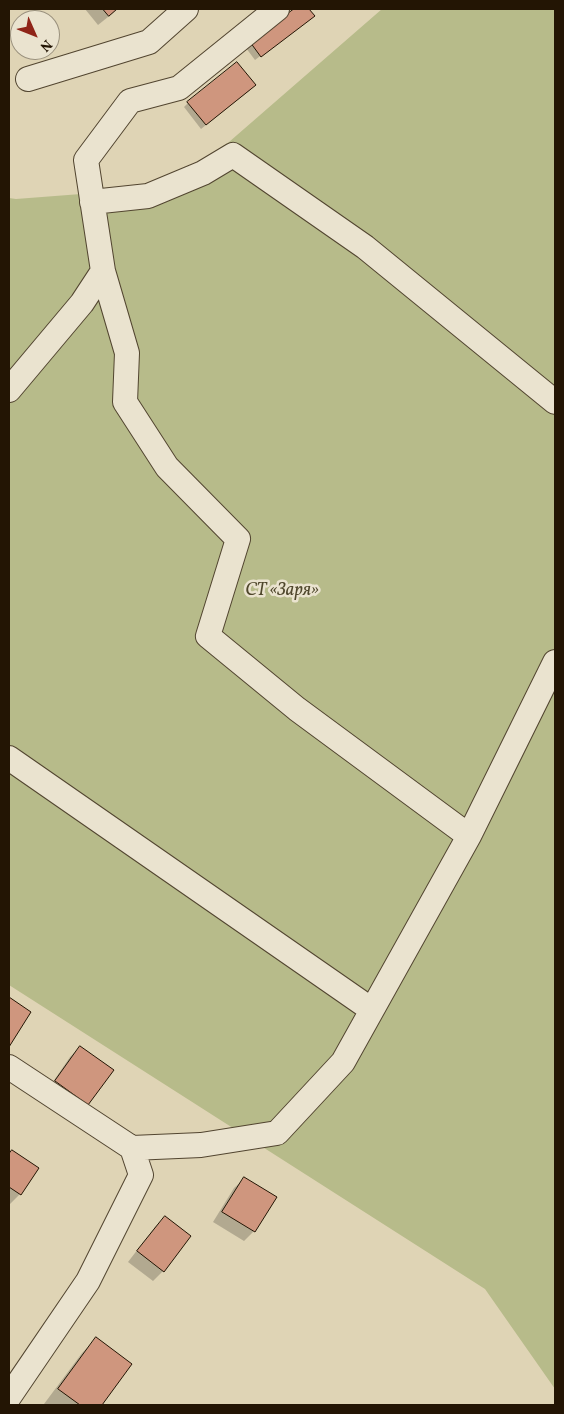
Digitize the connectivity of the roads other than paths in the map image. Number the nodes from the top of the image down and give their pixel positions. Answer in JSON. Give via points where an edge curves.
{"nodes":[{"id":1,"x":186,"y":9,"type":"edge"},
{"id":2,"x":277,"y":9,"type":"edge"},
{"id":3,"x":28,"y":79,"type":"dead end"},
{"id":4,"x":92,"y":202,"type":"junction"},
{"id":5,"x":103,"y":271,"type":"junction"},
{"id":6,"x":9,"y":390,"type":"edge"},
{"id":7,"x":555,"y":402,"type":"edge"},
{"id":8,"x":555,"y":662,"type":"edge"},
{"id":9,"x":9,"y":758,"type":"edge"},
{"id":10,"x":469,"y":836,"type":"junction"},
{"id":11,"x":372,"y":1010,"type":"junction"},
{"id":12,"x":12,"y":1076,"type":"edge"},
{"id":13,"x":132,"y":1148,"type":"junction"},
{"id":14,"x":9,"y":1397,"type":"edge"}],
"edges":[{"from":1,"to":3,"type":"street","via":[[149,42]]},
{"from":2,"to":4,"type":"street","via":[[179,88],[130,101],[86,160]]},
{"from":4,"to":5,"type":"street"},
{"from":4,"to":7,"type":"street","via":[[148,196],[203,173],[233,155],[365,247]]},
{"from":5,"to":6,"type":"street","via":[[82,303]]},
{"from":5,"to":10,"type":"street","via":[[128,354],[125,402],[167,467],[238,539],[208,636],[298,709]]},
{"from":8,"to":10,"type":"street"},
{"from":9,"to":11,"type":"street"},
{"from":10,"to":11,"type":"street"},
{"from":11,"to":13,"type":"street","via":[[343,1062],[276,1133],[201,1145]]},
{"from":12,"to":13,"type":"street"},
{"from":13,"to":14,"type":"street","via":[[141,1175],[88,1281]]}]}
